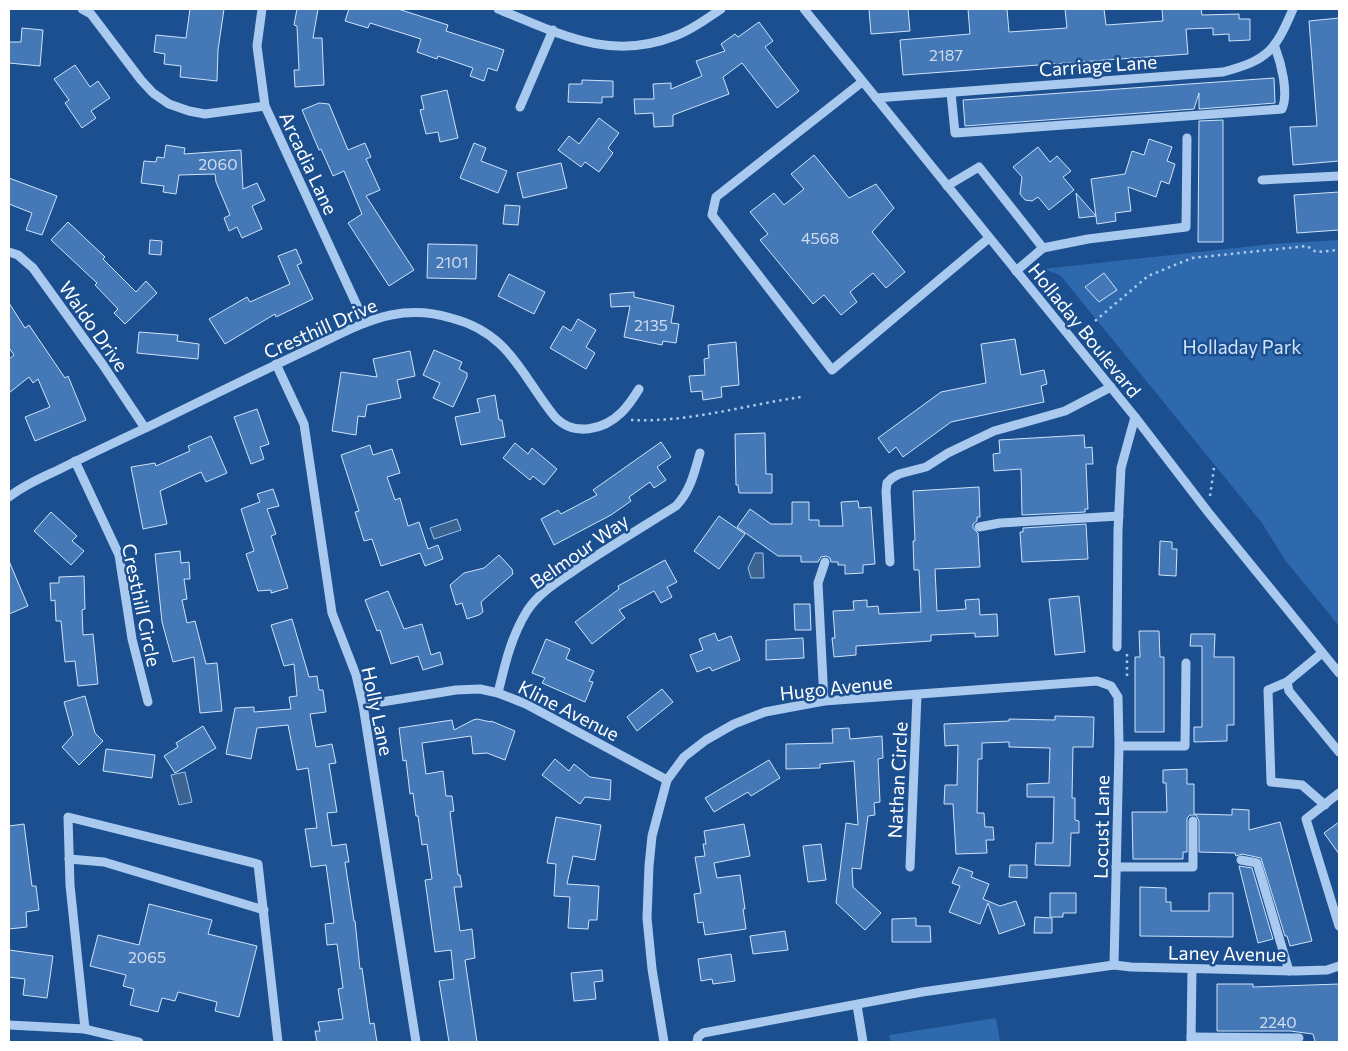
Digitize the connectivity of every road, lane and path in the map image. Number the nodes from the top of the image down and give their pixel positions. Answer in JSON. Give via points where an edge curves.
{"nodes":[{"id":1,"x":82,"y":9,"type":"edge"},
{"id":2,"x":262,"y":9,"type":"edge"},
{"id":3,"x":498,"y":9,"type":"edge"},
{"id":4,"x":721,"y":9,"type":"edge"},
{"id":5,"x":804,"y":9,"type":"edge"},
{"id":6,"x":1293,"y":9,"type":"edge"},
{"id":7,"x":553,"y":30,"type":"junction"},
{"id":8,"x":1275,"y":47,"type":"junction"},
{"id":9,"x":862,"y":82,"type":"junction"},
{"id":10,"x":951,"y":93,"type":"junction"},
{"id":11,"x":876,"y":98,"type":"junction"},
{"id":12,"x":265,"y":106,"type":"junction"},
{"id":13,"x":520,"y":107,"type":"dead end"},
{"id":14,"x":1186,"y":138,"type":"dead end"},
{"id":15,"x":1339,"y":176,"type":"edge"},
{"id":16,"x":1262,"y":180,"type":"dead end"},
{"id":17,"x":947,"y":186,"type":"junction"},
{"id":18,"x":989,"y":238,"type":"junction"},
{"id":19,"x":1043,"y":248,"type":"junction"},
{"id":20,"x":1339,"y":250,"type":"edge"},
{"id":21,"x":9,"y":252,"type":"edge"},
{"id":22,"x":1016,"y":271,"type":"junction"},
{"id":23,"x":1095,"y":321,"type":"dead end"},
{"id":24,"x":365,"y":323,"type":"junction"},
{"id":25,"x":276,"y":364,"type":"junction"},
{"id":26,"x":1111,"y":388,"type":"junction"},
{"id":27,"x":639,"y":389,"type":"dead end"},
{"id":28,"x":801,"y":397,"type":"dead end"},
{"id":29,"x":1135,"y":417,"type":"junction"},
{"id":30,"x":615,"y":418,"type":"junction"},
{"id":31,"x":145,"y":428,"type":"junction"},
{"id":32,"x":700,"y":453,"type":"dead end"},
{"id":33,"x":76,"y":461,"type":"junction"},
{"id":34,"x":1214,"y":468,"type":"dead end"},
{"id":35,"x":9,"y":497,"type":"edge"},
{"id":36,"x":1208,"y":512,"type":"junction"},
{"id":37,"x":1119,"y":516,"type":"junction"},
{"id":38,"x":979,"y":527,"type":"dead end"},
{"id":39,"x":825,"y":562,"type":"dead end"},
{"id":40,"x":890,"y":562,"type":"dead end"},
{"id":41,"x":1122,"y":649,"type":"joint"},
{"id":42,"x":1322,"y":653,"type":"junction"},
{"id":43,"x":1186,"y":663,"type":"dead end"},
{"id":44,"x":1339,"y":674,"type":"edge"},
{"id":45,"x":1127,"y":680,"type":"dead end"},
{"id":46,"x":1287,"y":682,"type":"junction"},
{"id":47,"x":1115,"y":691,"type":"joint"},
{"id":48,"x":498,"y":693,"type":"junction"},
{"id":49,"x":917,"y":695,"type":"junction"},
{"id":50,"x":824,"y":701,"type":"junction"},
{"id":51,"x":148,"y":702,"type":"dead end"},
{"id":52,"x":363,"y":705,"type":"junction"},
{"id":53,"x":1118,"y":746,"type":"junction"},
{"id":54,"x":1339,"y":752,"type":"edge"},
{"id":55,"x":666,"y":780,"type":"junction"},
{"id":56,"x":1339,"y":793,"type":"edge"},
{"id":57,"x":1324,"y":805,"type":"junction"},
{"id":58,"x":1193,"y":820,"type":"dead end"},
{"id":59,"x":69,"y":859,"type":"junction"},
{"id":60,"x":1241,"y":860,"type":"dead end"},
{"id":61,"x":910,"y":867,"type":"dead end"},
{"id":62,"x":1116,"y":867,"type":"junction"},
{"id":63,"x":264,"y":910,"type":"junction"},
{"id":64,"x":1339,"y":926,"type":"edge"},
{"id":65,"x":1114,"y":965,"type":"junction"},
{"id":66,"x":1339,"y":966,"type":"edge"},
{"id":67,"x":1192,"y":969,"type":"junction"},
{"id":68,"x":1289,"y":971,"type":"junction"},
{"id":69,"x":857,"y":1005,"type":"junction"},
{"id":70,"x":9,"y":1025,"type":"edge"},
{"id":71,"x":85,"y":1029,"type":"junction"},
{"id":72,"x":1299,"y":1038,"type":"dead end"},
{"id":73,"x":1191,"y":1040,"type":"edge"},
{"id":74,"x":139,"y":1042,"type":"edge"},
{"id":75,"x":278,"y":1042,"type":"edge"},
{"id":76,"x":416,"y":1042,"type":"edge"},
{"id":77,"x":664,"y":1042,"type":"edge"},
{"id":78,"x":697,"y":1042,"type":"edge"},
{"id":79,"x":863,"y":1042,"type":"edge"}],
"edges":[{"from":1,"to":12,"type":"street","via":[[91,14],[153,93],[169,104],[205,114]]},
{"from":2,"to":12,"type":"street","name":"Arcadia Lane","via":[[257,46]]},
{"from":3,"to":7,"type":"street"},
{"from":4,"to":7,"type":"street","via":[[676,36],[652,44],[627,47],[598,45],[578,41]]},
{"from":5,"to":9,"type":"street","name":"Holladay Boulevard"},
{"from":6,"to":8,"type":"street","name":"Carriage Lane"},
{"from":7,"to":13,"type":"street"},
{"from":8,"to":10,"type":"street","name":"Carriage Lane","via":[[1259,59],[1222,72]]},
{"from":8,"to":10,"type":"street","via":[[1281,63],[1285,103],[1282,110],[955,133]]},
{"from":9,"to":11,"type":"street","name":"Holladay Boulevard"},
{"from":9,"to":18,"type":"street","via":[[716,197],[712,215],[832,370]]},
{"from":10,"to":11,"type":"street","name":"Carriage Lane"},
{"from":11,"to":17,"type":"street","name":"Holladay Boulevard"},
{"from":12,"to":24,"type":"street","name":"Arcadia Lane"},
{"from":14,"to":19,"type":"street","via":[[1186,227],[1088,238]]},
{"from":15,"to":16,"type":"street"},
{"from":17,"to":18,"type":"street","name":"Holladay Boulevard"},
{"from":17,"to":19,"type":"street","via":[[980,168]]},
{"from":18,"to":22,"type":"street","name":"Holladay Boulevard"},
{"from":19,"to":22,"type":"street"},
{"from":20,"to":23,"type":"path","via":[[1316,252],[1307,246],[1192,258],[1148,276]]},
{"from":21,"to":31,"type":"street","name":"Waldo Drive","via":[[33,268]]},
{"from":22,"to":26,"type":"street","name":"Holladay Boulevard"},
{"from":24,"to":25,"type":"street","name":"Cresthill Drive"},
{"from":24,"to":30,"type":"street","name":"Cresthill Drive","via":[[414,312],[462,321],[509,352],[560,422],[583,429],[600,426]]},
{"from":25,"to":31,"type":"street","name":"Cresthill Drive"},
{"from":25,"to":52,"type":"street","name":"Holly Lane","via":[[304,424],[332,613],[356,676]]},
{"from":26,"to":29,"type":"street","name":"Holladay Boulevard"},
{"from":26,"to":40,"type":"street","via":[[1065,411],[994,431],[926,467],[892,478],[886,491]]},
{"from":27,"to":30,"type":"street","name":"Cresthill Drive"},
{"from":28,"to":30,"type":"path","via":[[694,415],[646,420]]},
{"from":29,"to":36,"type":"street","name":"Holladay Boulevard"},
{"from":29,"to":37,"type":"street","via":[[1121,468]]},
{"from":31,"to":33,"type":"street","name":"Cresthill Drive"},
{"from":32,"to":48,"type":"street","name":"Belmour Way","via":[[689,490],[676,506],[546,589],[528,609],[507,654]]},
{"from":33,"to":35,"type":"street","name":"Cresthill Drive"},
{"from":33,"to":51,"type":"street","name":"Cresthill Circle","via":[[118,555],[132,639]]},
{"from":34,"to":36,"type":"path"},
{"from":36,"to":42,"type":"street","name":"Holladay Boulevard"},
{"from":37,"to":38,"type":"street"},
{"from":37,"to":41,"type":"street"},
{"from":39,"to":50,"type":"street","via":[[818,583]]},
{"from":41,"to":45,"type":"path"},
{"from":42,"to":44,"type":"street","name":"Holladay Boulevard"},
{"from":42,"to":46,"type":"street"},
{"from":43,"to":53,"type":"street","via":[[1185,746]]},
{"from":46,"to":54,"type":"street","via":[[1289,691]]},
{"from":46,"to":57,"type":"street","via":[[1268,690],[1271,782],[1302,785]]},
{"from":47,"to":49,"type":"street","name":"Hugo Avenue","via":[[1097,681]]},
{"from":47,"to":53,"type":"street","name":"Locust Lane","via":[[1118,697]]},
{"from":48,"to":52,"type":"street","name":"Kline Avenue","via":[[480,689],[456,690]]},
{"from":48,"to":55,"type":"street","name":"Kline Avenue","via":[[526,704]]},
{"from":49,"to":50,"type":"street","name":"Hugo Avenue"},
{"from":49,"to":61,"type":"street","name":"Nathan Circle"},
{"from":50,"to":55,"type":"street","name":"Hugo Avenue","via":[[765,712],[734,724],[684,757]]},
{"from":52,"to":76,"type":"street","name":"Holly Lane"},
{"from":53,"to":62,"type":"street","name":"Locust Lane"},
{"from":55,"to":77,"type":"street","name":"Hugo Avenue","via":[[652,836],[647,918]]},
{"from":56,"to":57,"type":"street"},
{"from":57,"to":64,"type":"street","via":[[1306,819]]},
{"from":58,"to":62,"type":"street","via":[[1193,867]]},
{"from":59,"to":63,"type":"street","via":[[104,862]]},
{"from":59,"to":63,"type":"street","via":[[68,817],[258,864]]},
{"from":59,"to":71,"type":"street"},
{"from":60,"to":68,"type":"street","via":[[1256,864]]},
{"from":62,"to":65,"type":"street","name":"Locust Lane"},
{"from":63,"to":75,"type":"street"},
{"from":65,"to":67,"type":"street","name":"Laney Avenue"},
{"from":65,"to":69,"type":"street","name":"Laney Avenue","via":[[922,992]]},
{"from":66,"to":68,"type":"street","name":"Laney Avenue","via":[[1326,970]]},
{"from":67,"to":68,"type":"street","name":"Laney Avenue"},
{"from":67,"to":73,"type":"street"},
{"from":69,"to":78,"type":"street","name":"Laney Avenue","via":[[703,1033]]},
{"from":69,"to":79,"type":"street"},
{"from":70,"to":71,"type":"street"},
{"from":71,"to":74,"type":"street"},
{"from":72,"to":73,"type":"street"}]}
